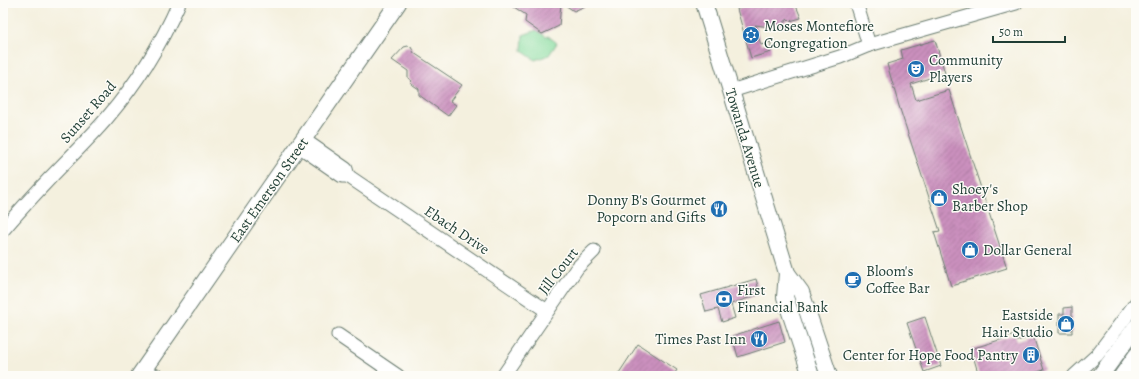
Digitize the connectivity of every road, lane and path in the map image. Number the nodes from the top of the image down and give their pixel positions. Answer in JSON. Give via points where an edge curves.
{"nodes":[{"id":1,"x":179,"y":3,"type":"edge"},
{"id":2,"x":398,"y":3,"type":"edge"},
{"id":3,"x":704,"y":3,"type":"edge"},
{"id":4,"x":856,"y":3,"type":"edge"},
{"id":5,"x":1016,"y":3,"type":"edge"},
{"id":6,"x":869,"y":45,"type":"junction"},
{"id":7,"x":731,"y":91,"type":"junction"},
{"id":8,"x":303,"y":144,"type":"junction"},
{"id":9,"x":3,"y":230,"type":"edge"},
{"id":10,"x":594,"y":251,"type":"dead end"},
{"id":11,"x":787,"y":273,"type":"junction"},
{"id":12,"x":1136,"y":303,"type":"edge"},
{"id":13,"x":547,"y":311,"type":"junction"},
{"id":14,"x":1136,"y":327,"type":"edge"},
{"id":15,"x":338,"y":335,"type":"dead end"},
{"id":16,"x":1136,"y":356,"type":"edge"},
{"id":17,"x":146,"y":374,"type":"edge"},
{"id":18,"x":398,"y":376,"type":"edge"},
{"id":19,"x":502,"y":376,"type":"edge"},
{"id":20,"x":811,"y":376,"type":"edge"},
{"id":21,"x":829,"y":376,"type":"edge"},
{"id":22,"x":1074,"y":376,"type":"edge"},
{"id":23,"x":1100,"y":376,"type":"edge"},
{"id":24,"x":1122,"y":376,"type":"edge"}],
"edges":[{"from":1,"to":9,"type":"street","name":"Sunset Road","via":[[159,43],[119,103]]},
{"from":2,"to":8,"type":"main road","name":"East Emerson Street"},
{"from":3,"to":7,"type":"main road","name":"Towanda Avenue"},
{"from":4,"to":6,"type":"street"},
{"from":5,"to":6,"type":"street"},
{"from":6,"to":7,"type":"street","via":[[840,57]]},
{"from":7,"to":11,"type":"main road","name":"Towanda Avenue"},
{"from":8,"to":13,"type":"street","name":"Ebach Drive","via":[[306,151],[342,176],[348,176]]},
{"from":8,"to":17,"type":"main road","name":"East Emerson Street"},
{"from":10,"to":13,"type":"street","name":"Jill Court","via":[[577,268]]},
{"from":11,"to":20,"type":"main road","name":"Towanda Avenue","via":[[785,296]]},
{"from":11,"to":21,"type":"main road","name":"Towanda Avenue","via":[[801,292]]},
{"from":12,"to":22,"type":"street","via":[[1097,355]]},
{"from":13,"to":19,"type":"street","name":"Jill Court"},
{"from":14,"to":23,"type":"main road"},
{"from":15,"to":18,"type":"street"},
{"from":16,"to":24,"type":"main road"}]}
